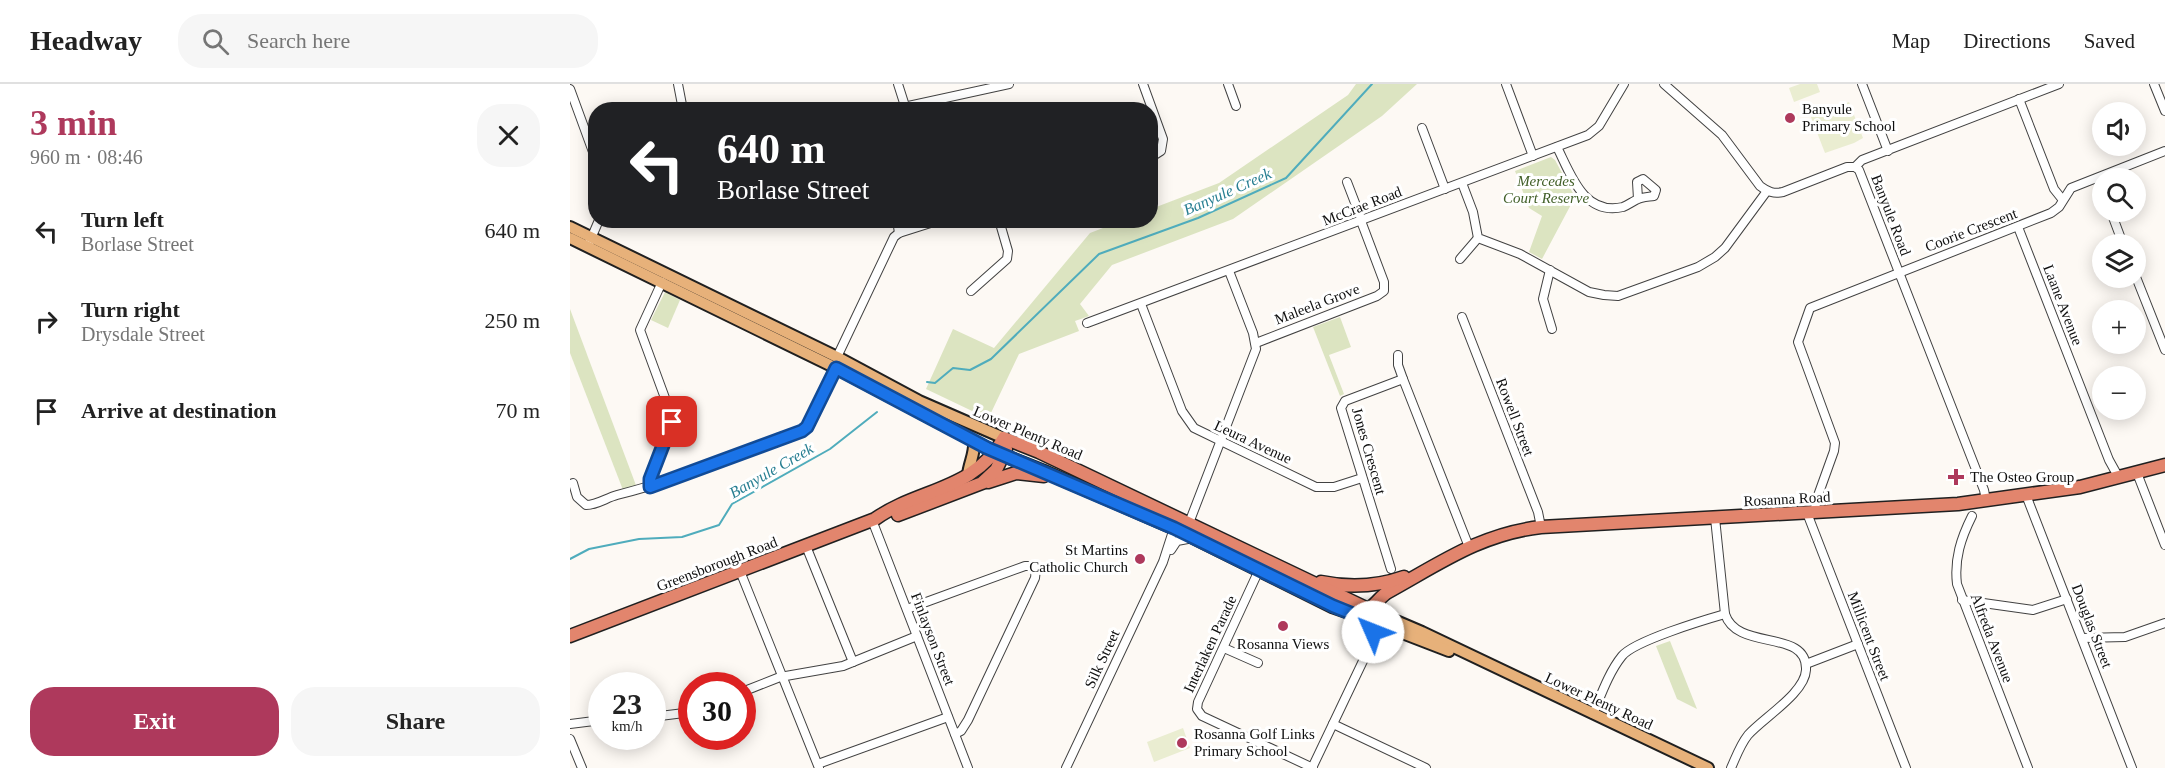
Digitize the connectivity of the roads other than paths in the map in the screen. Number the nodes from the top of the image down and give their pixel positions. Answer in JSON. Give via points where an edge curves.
{"nodes":[{"id":1,"x":678,"y":84,"type":"edge"},
{"id":2,"x":1009,"y":84,"type":"edge"},
{"id":3,"x":1143,"y":84,"type":"edge"},
{"id":4,"x":1228,"y":84,"type":"edge"},
{"id":5,"x":1506,"y":84,"type":"edge"},
{"id":6,"x":1624,"y":84,"type":"edge"},
{"id":7,"x":1664,"y":84,"type":"edge"},
{"id":8,"x":1862,"y":84,"type":"edge"},
{"id":9,"x":2059,"y":84,"type":"edge"},
{"id":10,"x":2157,"y":85,"type":"edge"},
{"id":11,"x":898,"y":86,"type":"edge"},
{"id":12,"x":570,"y":89,"type":"edge"},
{"id":13,"x":2019,"y":99,"type":"junction"},
{"id":14,"x":681,"y":102,"type":"edge"},
{"id":15,"x":902,"y":102,"type":"edge"},
{"id":16,"x":926,"y":102,"type":"edge"},
{"id":17,"x":1150,"y":102,"type":"edge"},
{"id":18,"x":1236,"y":106,"type":"dead end"},
{"id":19,"x":2165,"y":111,"type":"edge"},
{"id":20,"x":1158,"y":125,"type":"edge"},
{"id":21,"x":1422,"y":128,"type":"dead end"},
{"id":22,"x":588,"y":138,"type":"edge"},
{"id":23,"x":1557,"y":147,"type":"junction"},
{"id":24,"x":1888,"y":151,"type":"junction"},
{"id":25,"x":2165,"y":151,"type":"edge"},
{"id":26,"x":1158,"y":153,"type":"edge"},
{"id":27,"x":1533,"y":156,"type":"junction"},
{"id":28,"x":1857,"y":168,"type":"junction"},
{"id":29,"x":2123,"y":168,"type":"edge"},
{"id":30,"x":2092,"y":180,"type":"edge"},
{"id":31,"x":1347,"y":182,"type":"dead end"},
{"id":32,"x":1462,"y":183,"type":"junction"},
{"id":33,"x":1444,"y":189,"type":"junction"},
{"id":34,"x":1767,"y":191,"type":"junction"},
{"id":35,"x":1638,"y":199,"type":"dead end"},
{"id":36,"x":2062,"y":199,"type":"junction"},
{"id":37,"x":1362,"y":221,"type":"junction"},
{"id":38,"x":2018,"y":226,"type":"junction"},
{"id":39,"x":570,"y":227,"type":"edge"},
{"id":40,"x":596,"y":228,"type":"edge"},
{"id":41,"x":898,"y":228,"type":"edge"},
{"id":42,"x":915,"y":228,"type":"edge"},
{"id":43,"x":1001,"y":228,"type":"edge"},
{"id":44,"x":899,"y":233,"type":"junction"},
{"id":45,"x":570,"y":238,"type":"edge"},
{"id":46,"x":1478,"y":238,"type":"junction"},
{"id":47,"x":589,"y":243,"type":"junction"},
{"id":48,"x":1460,"y":259,"type":"dead end"},
{"id":49,"x":1550,"y":270,"type":"junction"},
{"id":50,"x":1230,"y":271,"type":"junction"},
{"id":51,"x":1899,"y":272,"type":"junction"},
{"id":52,"x":662,"y":282,"type":"junction"},
{"id":53,"x":2140,"y":288,"type":"edge"},
{"id":54,"x":971,"y":291,"type":"dead end"},
{"id":55,"x":1141,"y":304,"type":"junction"},
{"id":56,"x":1462,"y":317,"type":"dead end"},
{"id":57,"x":1087,"y":323,"type":"dead end"},
{"id":58,"x":1552,"y":328,"type":"dead end"},
{"id":59,"x":1256,"y":343,"type":"junction"},
{"id":60,"x":2165,"y":350,"type":"edge"},
{"id":61,"x":1398,"y":355,"type":"dead end"},
{"id":62,"x":837,"y":362,"type":"junction"},
{"id":63,"x":1403,"y":379,"type":"junction"},
{"id":64,"x":1007,"y":439,"type":"junction"},
{"id":65,"x":974,"y":442,"type":"junction"},
{"id":66,"x":1221,"y":442,"type":"junction"},
{"id":67,"x":1023,"y":445,"type":"junction"},
{"id":68,"x":999,"y":454,"type":"junction"},
{"id":69,"x":1027,"y":464,"type":"junction"},
{"id":70,"x":2165,"y":465,"type":"edge"},
{"id":71,"x":2137,"y":473,"type":"junction"},
{"id":72,"x":968,"y":475,"type":"junction"},
{"id":73,"x":1060,"y":478,"type":"junction"},
{"id":74,"x":1362,"y":478,"type":"junction"},
{"id":75,"x":2115,"y":478,"type":"junction"},
{"id":76,"x":573,"y":483,"type":"dead end"},
{"id":77,"x":650,"y":487,"type":"junction"},
{"id":78,"x":975,"y":487,"type":"junction"},
{"id":79,"x":2026,"y":495,"type":"junction"},
{"id":80,"x":1986,"y":501,"type":"junction"},
{"id":81,"x":1811,"y":513,"type":"junction"},
{"id":82,"x":1972,"y":516,"type":"dead end"},
{"id":83,"x":1715,"y":518,"type":"junction"},
{"id":84,"x":874,"y":520,"type":"junction"},
{"id":85,"x":1189,"y":523,"type":"junction"},
{"id":86,"x":1541,"y":527,"type":"junction"},
{"id":87,"x":1174,"y":528,"type":"junction"},
{"id":88,"x":1194,"y":538,"type":"junction"},
{"id":89,"x":2165,"y":545,"type":"edge"},
{"id":90,"x":806,"y":546,"type":"junction"},
{"id":91,"x":1469,"y":547,"type":"junction"},
{"id":92,"x":1163,"y":562,"type":"junction"},
{"id":93,"x":1391,"y":569,"type":"dead end"},
{"id":94,"x":1259,"y":570,"type":"junction"},
{"id":95,"x":740,"y":571,"type":"junction"},
{"id":96,"x":1418,"y":574,"type":"junction"},
{"id":97,"x":1302,"y":578,"type":"junction"},
{"id":98,"x":1368,"y":586,"type":"junction"},
{"id":99,"x":1330,"y":592,"type":"junction"},
{"id":100,"x":2067,"y":599,"type":"junction"},
{"id":101,"x":1962,"y":600,"type":"junction"},
{"id":102,"x":1333,"y":606,"type":"junction"},
{"id":103,"x":907,"y":609,"type":"junction"},
{"id":104,"x":1368,"y":609,"type":"junction"},
{"id":105,"x":1354,"y":610,"type":"junction"},
{"id":106,"x":1725,"y":614,"type":"junction"},
{"id":107,"x":1373,"y":622,"type":"junction"},
{"id":108,"x":2165,"y":623,"type":"edge"},
{"id":109,"x":1390,"y":629,"type":"junction"},
{"id":110,"x":570,"y":636,"type":"edge"},
{"id":111,"x":917,"y":636,"type":"junction"},
{"id":112,"x":2082,"y":639,"type":"junction"},
{"id":113,"x":1372,"y":642,"type":"junction"},
{"id":114,"x":1858,"y":644,"type":"junction"},
{"id":115,"x":1224,"y":648,"type":"junction"},
{"id":116,"x":1478,"y":660,"type":"junction"},
{"id":117,"x":853,"y":662,"type":"junction"},
{"id":118,"x":1258,"y":663,"type":"dead end"},
{"id":119,"x":1806,"y":664,"type":"junction"},
{"id":120,"x":783,"y":677,"type":"junction"},
{"id":121,"x":756,"y":687,"type":"edge"},
{"id":122,"x":1593,"y":714,"type":"junction"},
{"id":123,"x":948,"y":717,"type":"junction"},
{"id":124,"x":588,"y":722,"type":"edge"},
{"id":125,"x":570,"y":724,"type":"edge"},
{"id":126,"x":1333,"y":724,"type":"junction"},
{"id":127,"x":955,"y":734,"type":"junction"},
{"id":128,"x":570,"y":739,"type":"edge"},
{"id":129,"x":574,"y":759,"type":"edge"},
{"id":130,"x":819,"y":766,"type":"edge"},
{"id":131,"x":582,"y":768,"type":"edge"},
{"id":132,"x":968,"y":768,"type":"edge"},
{"id":133,"x":1066,"y":768,"type":"edge"},
{"id":134,"x":1313,"y":768,"type":"edge"},
{"id":135,"x":1426,"y":768,"type":"edge"},
{"id":136,"x":1708,"y":768,"type":"edge"},
{"id":137,"x":1731,"y":768,"type":"edge"},
{"id":138,"x":1906,"y":768,"type":"edge"},
{"id":139,"x":2028,"y":768,"type":"edge"},
{"id":140,"x":2132,"y":768,"type":"edge"}],
"edges":[{"from":1,"to":14,"type":"street"},
{"from":2,"to":16,"type":"street"},
{"from":3,"to":17,"type":"street"},
{"from":4,"to":18,"type":"street"},
{"from":5,"to":27,"type":"street"},
{"from":6,"to":23,"type":"street","name":"McCrae Road","via":[[1594,132]]},
{"from":7,"to":34,"type":"street","via":[[1722,135]]},
{"from":8,"to":24,"type":"street"},
{"from":9,"to":13,"type":"street"},
{"from":10,"to":19,"type":"street"},
{"from":11,"to":15,"type":"street"},
{"from":12,"to":22,"type":"street"},
{"from":13,"to":24,"type":"street"},
{"from":13,"to":36,"type":"street","via":[[2054,189]]},
{"from":20,"to":26,"type":"street","via":[[1163,139]]},
{"from":21,"to":33,"type":"street"},
{"from":23,"to":27,"type":"street","name":"McCrae Road"},
{"from":23,"to":35,"type":"street","via":[[1581,193],[1592,203],[1606,208],[1625,206]]},
{"from":24,"to":28,"type":"street","via":[[1862,160]]},
{"from":25,"to":29,"type":"street","name":"Coorie Crescent"},
{"from":27,"to":32,"type":"street","name":"McCrae Road"},
{"from":28,"to":34,"type":"street","name":"Banyule Road","via":[[1847,167],[1783,192]]},
{"from":28,"to":51,"type":"street","name":"Banyule Road"},
{"from":30,"to":36,"type":"street","name":"Coorie Crescent","via":[[2071,188]]},
{"from":31,"to":37,"type":"street"},
{"from":32,"to":33,"type":"street","name":"McCrae Road"},
{"from":32,"to":46,"type":"street"},
{"from":33,"to":37,"type":"street","name":"McCrae Road"},
{"from":34,"to":49,"type":"street","via":[[1715,257],[1633,291],[1618,296],[1596,294]]},
{"from":36,"to":38,"type":"street","name":"Coorie Crescent","via":[[2051,213]]},
{"from":37,"to":50,"type":"street","name":"McCrae Road"},
{"from":37,"to":59,"type":"street","name":"Maleela Grove","via":[[1384,291]]},
{"from":38,"to":51,"type":"street","name":"Coorie Crescent"},
{"from":38,"to":75,"type":"street","name":"Laane Avenue"},
{"from":39,"to":47,"type":"main road","name":"Lower Plenty Road"},
{"from":40,"to":47,"type":"street"},
{"from":41,"to":44,"type":"street"},
{"from":42,"to":44,"type":"street"},
{"from":43,"to":54,"type":"street","via":[[1007,259]]},
{"from":44,"to":62,"type":"street"},
{"from":45,"to":47,"type":"main road","name":"Lower Plenty Road"},
{"from":46,"to":48,"type":"street"},
{"from":46,"to":49,"type":"street"},
{"from":47,"to":52,"type":"main road","name":"Lower Plenty Road"},
{"from":47,"to":62,"type":"main road","name":"Lower Plenty Road"},
{"from":49,"to":58,"type":"street","via":[[1543,299]]},
{"from":50,"to":55,"type":"street","name":"McCrae Road"},
{"from":50,"to":59,"type":"street"},
{"from":51,"to":80,"type":"street","name":"Banyule Road"},
{"from":51,"to":81,"type":"street","name":"Coorie Crescent","via":[[1814,306],[1806,315],[1799,345],[1835,443]]},
{"from":52,"to":62,"type":"main road","name":"Lower Plenty Road"},
{"from":52,"to":77,"type":"street","via":[[640,330],[672,417]]},
{"from":53,"to":60,"type":"street"},
{"from":55,"to":57,"type":"street","name":"McCrae Road"},
{"from":55,"to":66,"type":"street","name":"Leura Avenue","via":[[1184,416],[1198,431]]},
{"from":56,"to":86,"type":"street","name":"Rowell Street"},
{"from":59,"to":66,"type":"street"},
{"from":61,"to":63,"type":"street"},
{"from":62,"to":64,"type":"main road","name":"Lower Plenty Road"},
{"from":62,"to":65,"type":"main road","name":"Lower Plenty Road"},
{"from":62,"to":77,"type":"street","via":[[802,431]]},
{"from":63,"to":74,"type":"street","name":"Jones Crescent","via":[[1342,405]]},
{"from":63,"to":91,"type":"street"},
{"from":64,"to":67,"type":"highway","name":"Lower Plenty Road"},
{"from":64,"to":68,"type":"highway","name":"Greensborough Road"},
{"from":65,"to":68,"type":"main road","name":"Lower Plenty Road"},
{"from":65,"to":72,"type":"main road"},
{"from":66,"to":74,"type":"street","name":"Leura Avenue","via":[[1317,487],[1329,488]]},
{"from":66,"to":85,"type":"street"},
{"from":67,"to":69,"type":"highway","via":[[1017,452]]},
{"from":67,"to":85,"type":"highway","name":"Lower Plenty Road"},
{"from":68,"to":69,"type":"highway","name":"Lower Plenty Road"},
{"from":68,"to":72,"type":"highway","name":"Greensborough Road"},
{"from":68,"to":78,"type":"highway","name":"Greensborough Road","via":[[991,476]]},
{"from":69,"to":73,"type":"highway","name":"Lower Plenty Road"},
{"from":70,"to":71,"type":"highway","name":"Rosanna Road"},
{"from":71,"to":75,"type":"highway","name":"Rosanna Road"},
{"from":71,"to":89,"type":"street"},
{"from":72,"to":84,"type":"highway","name":"Greensborough Road"},
{"from":73,"to":78,"type":"highway","via":[[1016,474]]},
{"from":73,"to":87,"type":"highway","name":"Lower Plenty Road"},
{"from":74,"to":93,"type":"street","name":"Jones Crescent"},
{"from":75,"to":79,"type":"highway","name":"Rosanna Road"},
{"from":76,"to":77,"type":"street","via":[[577,497],[586,505]]},
{"from":78,"to":84,"type":"highway","name":"Greensborough Road","via":[[888,519]]},
{"from":79,"to":80,"type":"highway","name":"Rosanna Road"},
{"from":79,"to":100,"type":"street","name":"Douglas Street"},
{"from":80,"to":81,"type":"highway","name":"Rosanna Road"},
{"from":81,"to":83,"type":"highway","name":"Rosanna Road"},
{"from":81,"to":114,"type":"street","name":"Millicent Street"},
{"from":82,"to":101,"type":"street","name":"Alfreda Avenue","via":[[1957,559]]},
{"from":83,"to":86,"type":"highway","name":"Rosanna Road"},
{"from":83,"to":106,"type":"street"},
{"from":84,"to":90,"type":"highway","name":"Greensborough Road"},
{"from":84,"to":103,"type":"street","name":"Finlayson Street"},
{"from":85,"to":97,"type":"highway","name":"Lower Plenty Road"},
{"from":86,"to":91,"type":"highway","name":"Rosanna Road","via":[[1503,533]]},
{"from":87,"to":88,"type":"highway","name":"Lower Plenty Road"},
{"from":87,"to":92,"type":"street","name":"Silk Street"},
{"from":88,"to":92,"type":"street","name":"Silk Street","via":[[1178,541]]},
{"from":88,"to":94,"type":"highway","name":"Lower Plenty Road"},
{"from":90,"to":95,"type":"highway","name":"Greensborough Road"},
{"from":90,"to":117,"type":"street"},
{"from":91,"to":96,"type":"highway","name":"Rosanna Road"},
{"from":92,"to":133,"type":"street","name":"Silk Street"},
{"from":94,"to":102,"type":"highway","name":"Lower Plenty Road"},
{"from":94,"to":115,"type":"street","name":"Interlaken Parade"},
{"from":95,"to":110,"type":"highway","name":"Greensborough Road"},
{"from":95,"to":120,"type":"street"},
{"from":96,"to":98,"type":"highway","name":"Rosanna Road"},
{"from":96,"to":104,"type":"highway","name":"Rosanna Road","via":[[1384,594]]},
{"from":97,"to":98,"type":"highway","name":"Rosanna Road","via":[[1341,586]]},
{"from":97,"to":99,"type":"highway","name":"Lower Plenty Road"},
{"from":98,"to":105,"type":"highway","via":[[1360,591]]},
{"from":99,"to":102,"type":"highway","via":[[1336,600]]},
{"from":99,"to":105,"type":"highway","name":"Lower Plenty Road"},
{"from":100,"to":101,"type":"street","via":[[2037,610]]},
{"from":100,"to":112,"type":"street","name":"Douglas Street"},
{"from":101,"to":139,"type":"street","name":"Alfreda Avenue"},
{"from":102,"to":105,"type":"highway","name":"Lower Plenty Road"},
{"from":103,"to":111,"type":"street","name":"Finlayson Street"},
{"from":103,"to":127,"type":"street","via":[[1025,566],[1035,567],[1035,578],[968,720]]},
{"from":104,"to":105,"type":"highway","name":"Lower Plenty Road"},
{"from":104,"to":116,"type":"main road","name":"Lower Plenty Road"},
{"from":105,"to":107,"type":"main road","name":"Lower Plenty Road"},
{"from":106,"to":119,"type":"street","via":[[1735,630],[1789,645]]},
{"from":106,"to":122,"type":"street","via":[[1630,649],[1614,668]]},
{"from":107,"to":109,"type":"main road","name":"Lower Plenty Road"},
{"from":107,"to":113,"type":"street"},
{"from":108,"to":112,"type":"street","via":[[2130,636]]},
{"from":109,"to":113,"type":"street"},
{"from":109,"to":116,"type":"main road","name":"Lower Plenty Road"},
{"from":111,"to":117,"type":"street"},
{"from":111,"to":123,"type":"street","name":"Finlayson Street"},
{"from":112,"to":140,"type":"street","name":"Douglas Street"},
{"from":113,"to":126,"type":"street"},
{"from":114,"to":119,"type":"street"},
{"from":114,"to":138,"type":"street","name":"Millicent Street"},
{"from":115,"to":118,"type":"street"},
{"from":115,"to":134,"type":"street","name":"Interlaken Parade","via":[[1197,705],[1200,714]]},
{"from":116,"to":122,"type":"main road","name":"Lower Plenty Road"},
{"from":117,"to":120,"type":"street"},
{"from":119,"to":137,"type":"street","via":[[1800,686],[1750,733]]},
{"from":120,"to":121,"type":"street"},
{"from":120,"to":130,"type":"street"},
{"from":122,"to":136,"type":"main road","name":"Lower Plenty Road"},
{"from":123,"to":127,"type":"street","name":"Finlayson Street"},
{"from":123,"to":130,"type":"street"},
{"from":124,"to":125,"type":"street"},
{"from":126,"to":134,"type":"street"},
{"from":126,"to":135,"type":"street"},
{"from":127,"to":132,"type":"street","name":"Finlayson Street"},
{"from":128,"to":129,"type":"street"},
{"from":129,"to":131,"type":"street"}]}
